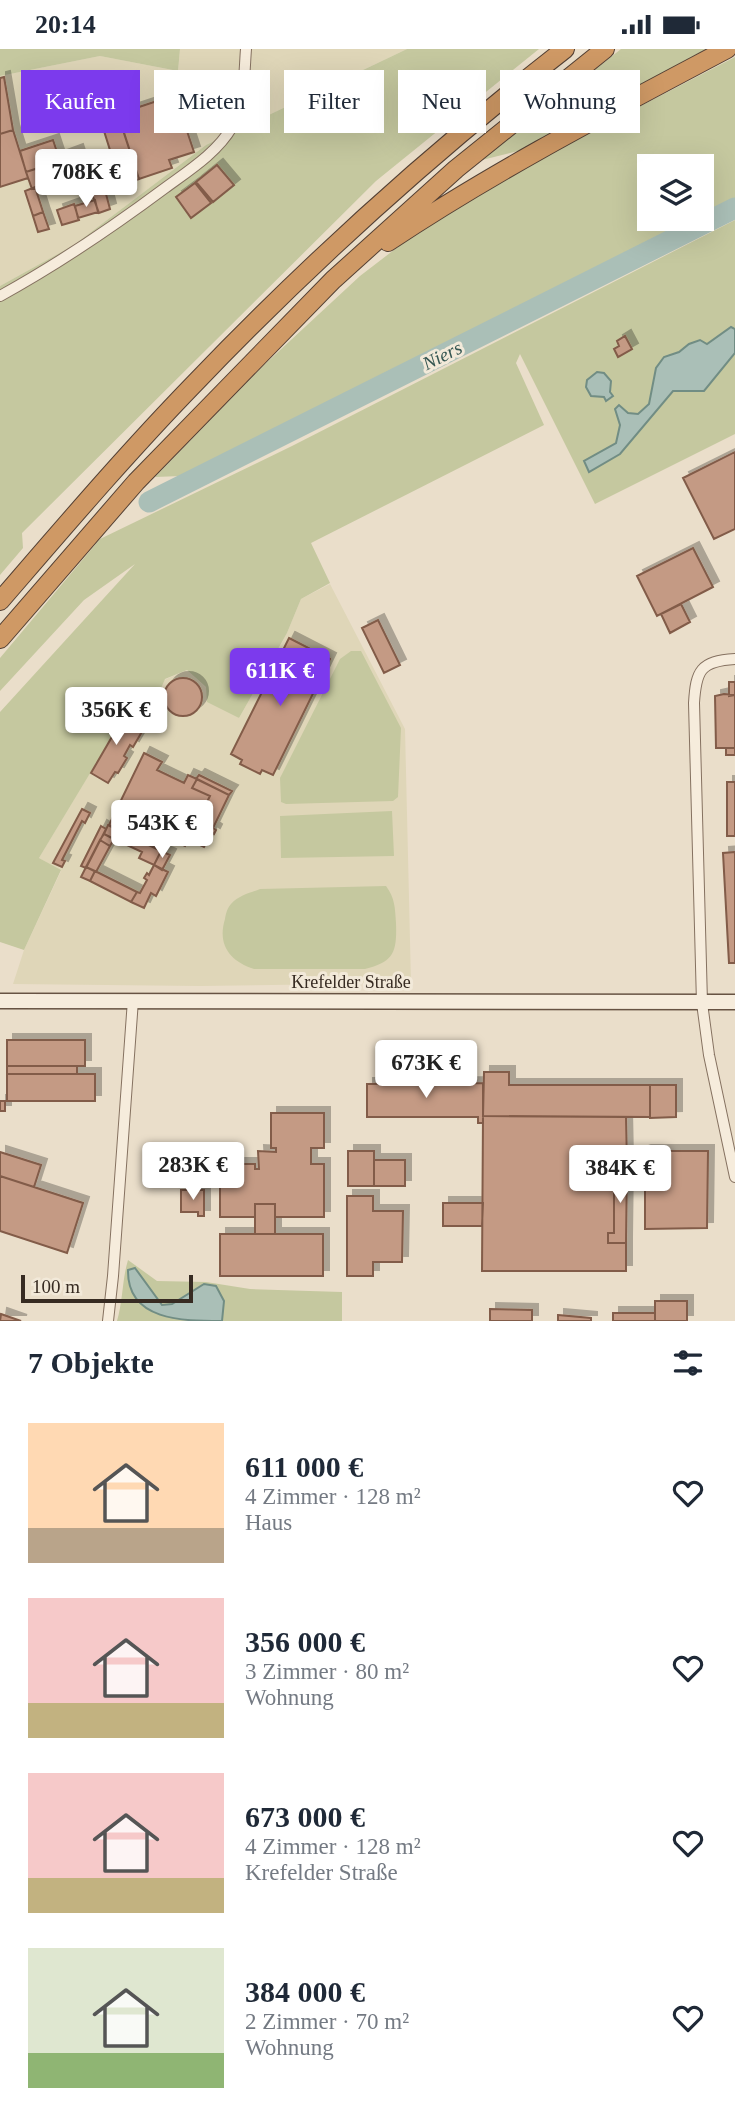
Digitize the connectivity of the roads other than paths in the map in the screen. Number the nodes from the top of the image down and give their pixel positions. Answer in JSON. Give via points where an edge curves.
{"nodes":[{"id":1,"x":246,"y":49,"type":"edge"},
{"id":2,"x":565,"y":49,"type":"edge"},
{"id":3,"x":605,"y":49,"type":"edge"},
{"id":4,"x":727,"y":49,"type":"edge"},
{"id":5,"x":333,"y":279,"type":"junction"},
{"id":6,"x":0,"y":296,"type":"edge"},
{"id":7,"x":0,"y":601,"type":"edge"},
{"id":8,"x":0,"y":639,"type":"edge"},
{"id":9,"x":735,"y":659,"type":"edge"},
{"id":10,"x":0,"y":1000,"type":"edge"},
{"id":11,"x":133,"y":1000,"type":"junction"},
{"id":12,"x":735,"y":1002,"type":"edge"},
{"id":13,"x":702,"y":1003,"type":"junction"},
{"id":14,"x":735,"y":1177,"type":"edge"},
{"id":15,"x":108,"y":1321,"type":"edge"}],
"edges":[{"from":1,"to":6,"type":"street","via":[[237,116],[219,144],[92,242]]},
{"from":2,"to":7,"type":"highway","via":[[391,194],[254,323],[84,503]]},
{"from":3,"to":5,"type":"highway","via":[[456,169]]},
{"from":4,"to":5,"type":"highway","via":[[493,176]]},
{"from":5,"to":8,"type":"highway","via":[[136,482]]},
{"from":9,"to":13,"type":"street","via":[[706,666],[695,678]]},
{"from":10,"to":11,"type":"street","name":"Krefelder Straße"},
{"from":11,"to":13,"type":"street","name":"Krefelder Straße"},
{"from":11,"to":15,"type":"street"},
{"from":12,"to":13,"type":"street","name":"Krefelder Straße"},
{"from":13,"to":14,"type":"street"}]}
